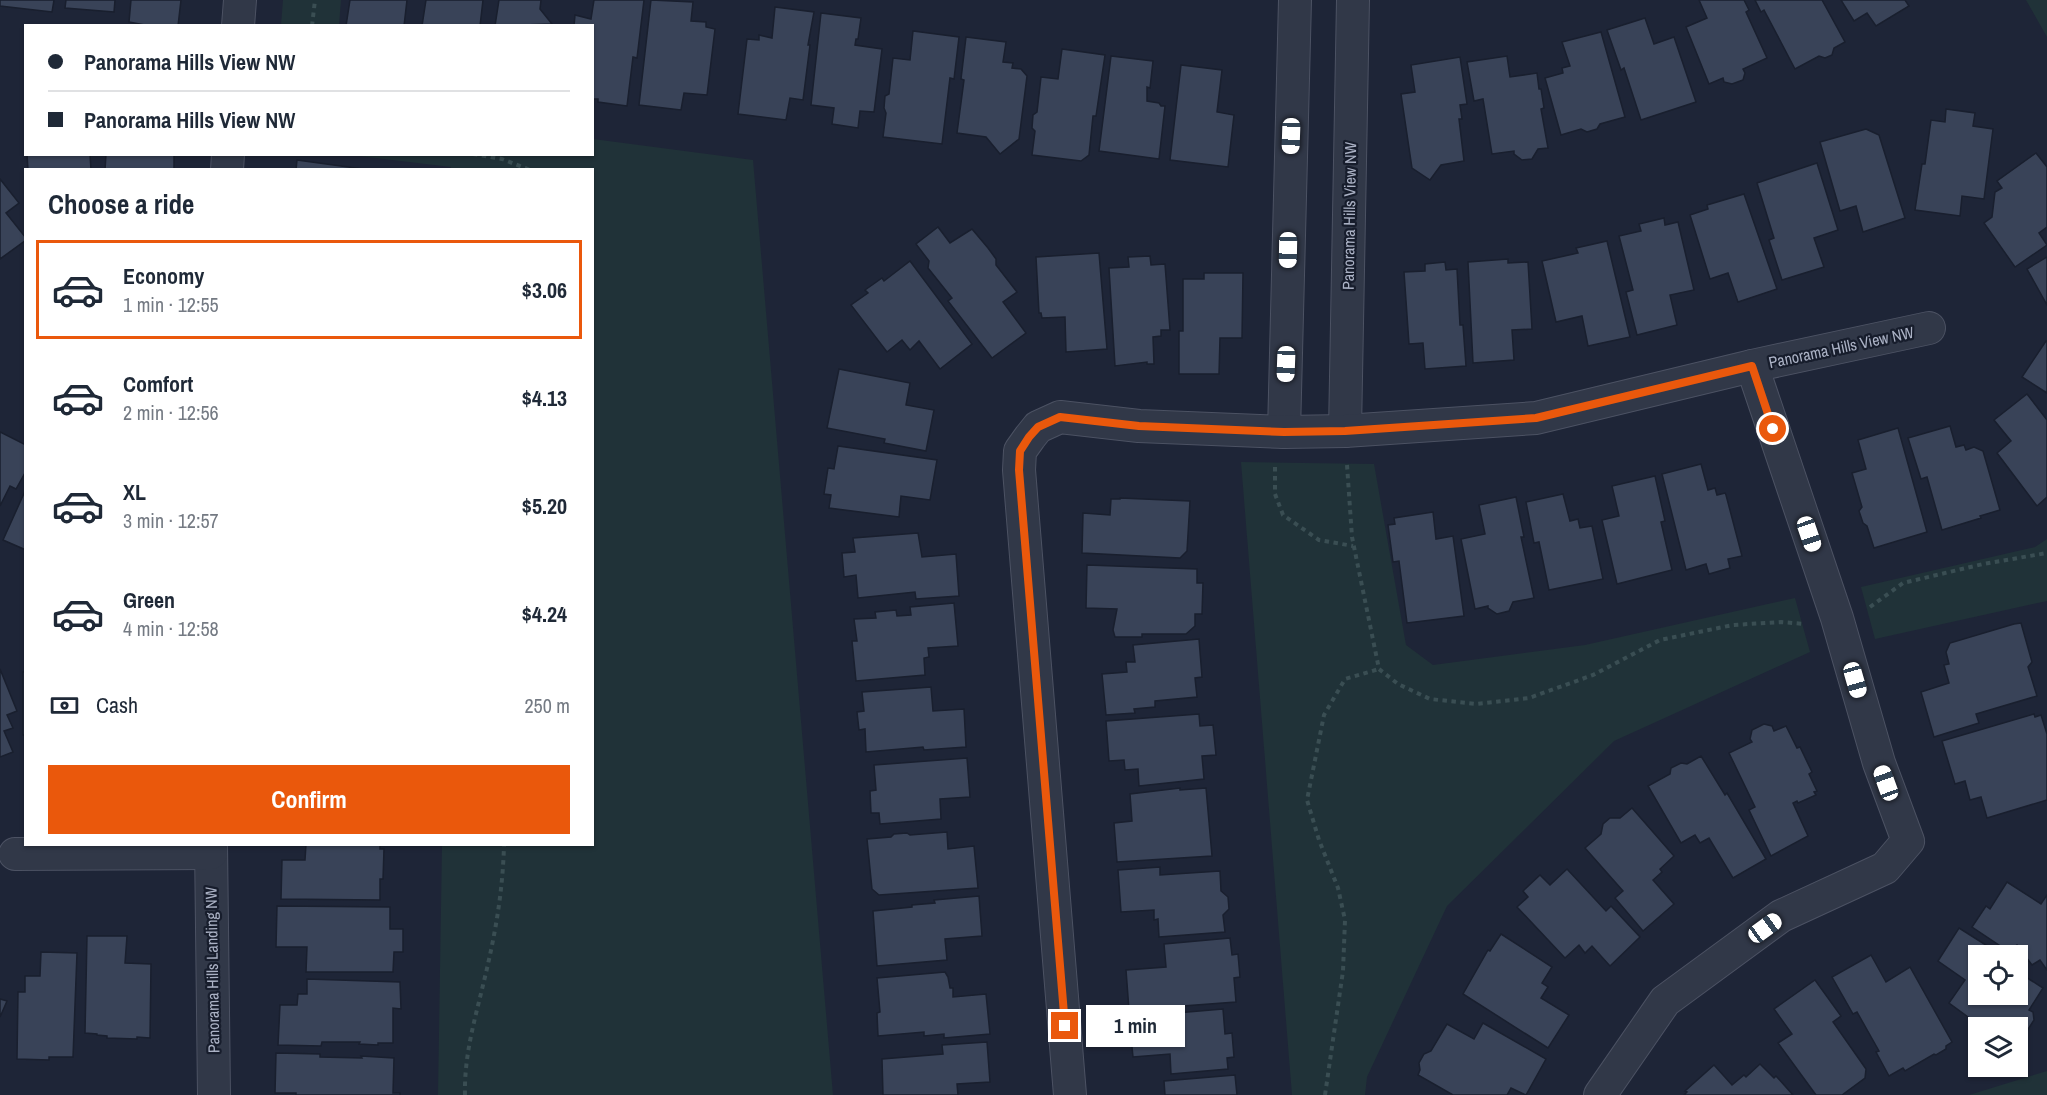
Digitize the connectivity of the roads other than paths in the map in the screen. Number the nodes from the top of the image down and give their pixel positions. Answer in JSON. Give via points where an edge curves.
{"nodes":[{"id":1,"x":240,"y":0,"type":"edge"},
{"id":2,"x":1294,"y":0,"type":"edge"},
{"id":3,"x":1353,"y":0,"type":"edge"},
{"id":4,"x":238,"y":24,"type":"edge"},
{"id":5,"x":1929,"y":328,"type":"dead end"},
{"id":6,"x":1752,"y":366,"type":"junction"},
{"id":7,"x":1345,"y":431,"type":"junction"},
{"id":8,"x":1284,"y":432,"type":"junction"},
{"id":9,"x":211,"y":849,"type":"edge"},
{"id":10,"x":15,"y":854,"type":"dead end"},
{"id":11,"x":214,"y":1095,"type":"edge"},
{"id":12,"x":1070,"y":1095,"type":"edge"},
{"id":13,"x":1600,"y":1095,"type":"edge"}],
"edges":[{"from":1,"to":4,"type":"street"},
{"from":2,"to":8,"type":"street"},
{"from":3,"to":7,"type":"street","name":"Panorama Hills View NW"},
{"from":5,"to":6,"type":"street","name":"Panorama Hills View NW"},
{"from":6,"to":7,"type":"street","name":"Panorama Hills View NW","via":[[1536,418]]},
{"from":6,"to":13,"type":"street","name":"Panorama Hills View NW","via":[[1908,842],[1885,868],[1781,916],[1665,1001]]},
{"from":7,"to":8,"type":"street","name":"Panorama Hills View NW"},
{"from":8,"to":12,"type":"street","name":"Panorama Hills View NW","via":[[1139,426],[1060,417],[1038,427],[1020,451]]},
{"from":9,"to":10,"type":"street"},
{"from":9,"to":11,"type":"street","name":"Panorama Hills Landing NW"}]}
